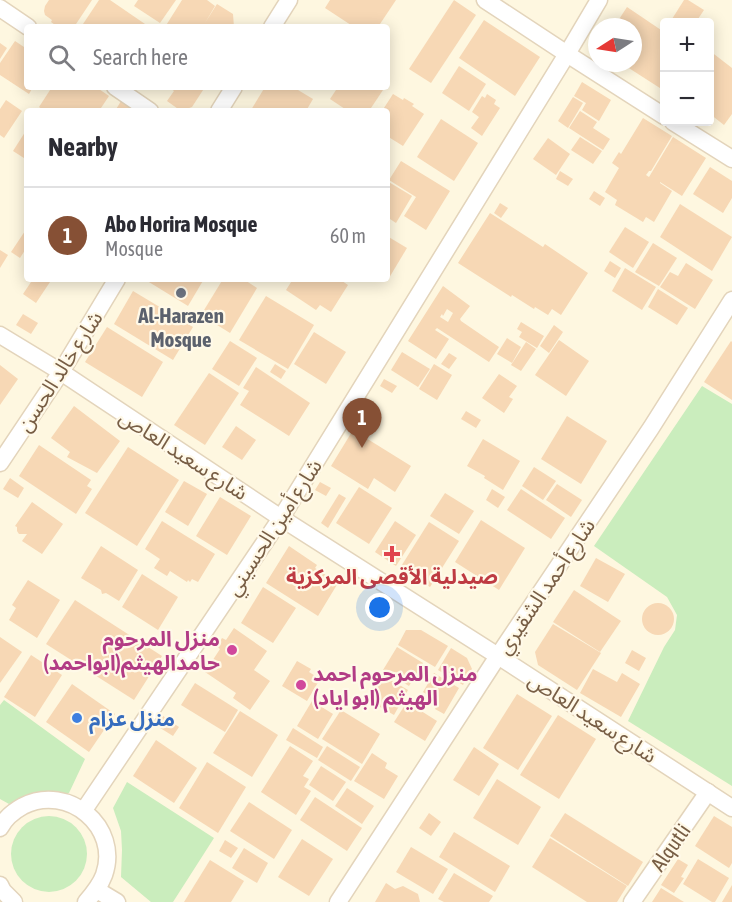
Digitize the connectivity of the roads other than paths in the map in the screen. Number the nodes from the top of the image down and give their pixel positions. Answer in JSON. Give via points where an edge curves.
{"nodes":[{"id":1,"x":289,"y":0,"type":"edge"},
{"id":2,"x":485,"y":0,"type":"edge"},
{"id":3,"x":599,"y":0,"type":"edge"},
{"id":4,"x":0,"y":8,"type":"edge"},
{"id":5,"x":24,"y":24,"type":"edge"},
{"id":6,"x":274,"y":24,"type":"edge"},
{"id":7,"x":567,"y":54,"type":"junction"},
{"id":8,"x":119,"y":90,"type":"edge"},
{"id":9,"x":232,"y":90,"type":"edge"},
{"id":10,"x":146,"y":108,"type":"edge"},
{"id":11,"x":221,"y":108,"type":"edge"},
{"id":12,"x":660,"y":113,"type":"edge"},
{"id":13,"x":679,"y":126,"type":"edge"},
{"id":14,"x":732,"y":159,"type":"edge"},
{"id":15,"x":115,"y":282,"type":"edge"},
{"id":16,"x":732,"y":300,"type":"edge"},
{"id":17,"x":0,"y":335,"type":"edge"},
{"id":18,"x":61,"y":372,"type":"junction"},
{"id":19,"x":0,"y":463,"type":"edge"},
{"id":20,"x":281,"y":518,"type":"junction"},
{"id":21,"x":498,"y":656,"type":"junction"},
{"id":22,"x":708,"y":792,"type":"junction"},
{"id":23,"x":732,"y":808,"type":"edge"},
{"id":24,"x":84,"y":810,"type":"junction"},
{"id":25,"x":1,"y":825,"type":"edge"},
{"id":26,"x":0,"y":885,"type":"edge"},
{"id":27,"x":91,"y":896,"type":"edge"},
{"id":28,"x":14,"y":902,"type":"edge"},
{"id":29,"x":117,"y":902,"type":"edge"},
{"id":30,"x":338,"y":902,"type":"edge"},
{"id":31,"x":632,"y":902,"type":"edge"}],
"edges":[{"from":1,"to":6,"type":"street"},
{"from":2,"to":7,"type":"street"},
{"from":3,"to":7,"type":"street","name":"شارع أمين الحسيني"},
{"from":4,"to":5,"type":"street"},
{"from":7,"to":12,"type":"street"},
{"from":7,"to":20,"type":"street","name":"شارع أمين الحسيني"},
{"from":8,"to":10,"type":"street"},
{"from":9,"to":11,"type":"street"},
{"from":13,"to":14,"type":"street"},
{"from":15,"to":18,"type":"street","name":"شارع خالد الحسن"},
{"from":16,"to":21,"type":"street","name":"شارع أحمد الشقيري"},
{"from":17,"to":18,"type":"street","name":"شارع سعيد العاص"},
{"from":18,"to":19,"type":"street","name":"شارع خالد الحسن"},
{"from":18,"to":20,"type":"street","name":"شارع سعيد العاص"},
{"from":20,"to":21,"type":"street","name":"شارع سعيد العاص"},
{"from":20,"to":24,"type":"street","name":"شارع أمين الحسيني"},
{"from":21,"to":22,"type":"street","name":"شارع سعيد العاص"},
{"from":21,"to":30,"type":"street","name":"شارع أحمد الشقيري"},
{"from":22,"to":23,"type":"street","name":"شارع سعيد العاص"},
{"from":22,"to":31,"type":"street","name":"Alqutli"},
{"from":24,"to":25,"type":"street","via":[[49,799],[31,802]]},
{"from":24,"to":27,"type":"street","via":[[104,839],[107,856],[105,874]]},
{"from":26,"to":28,"type":"street"},
{"from":27,"to":29,"type":"street"}]}
